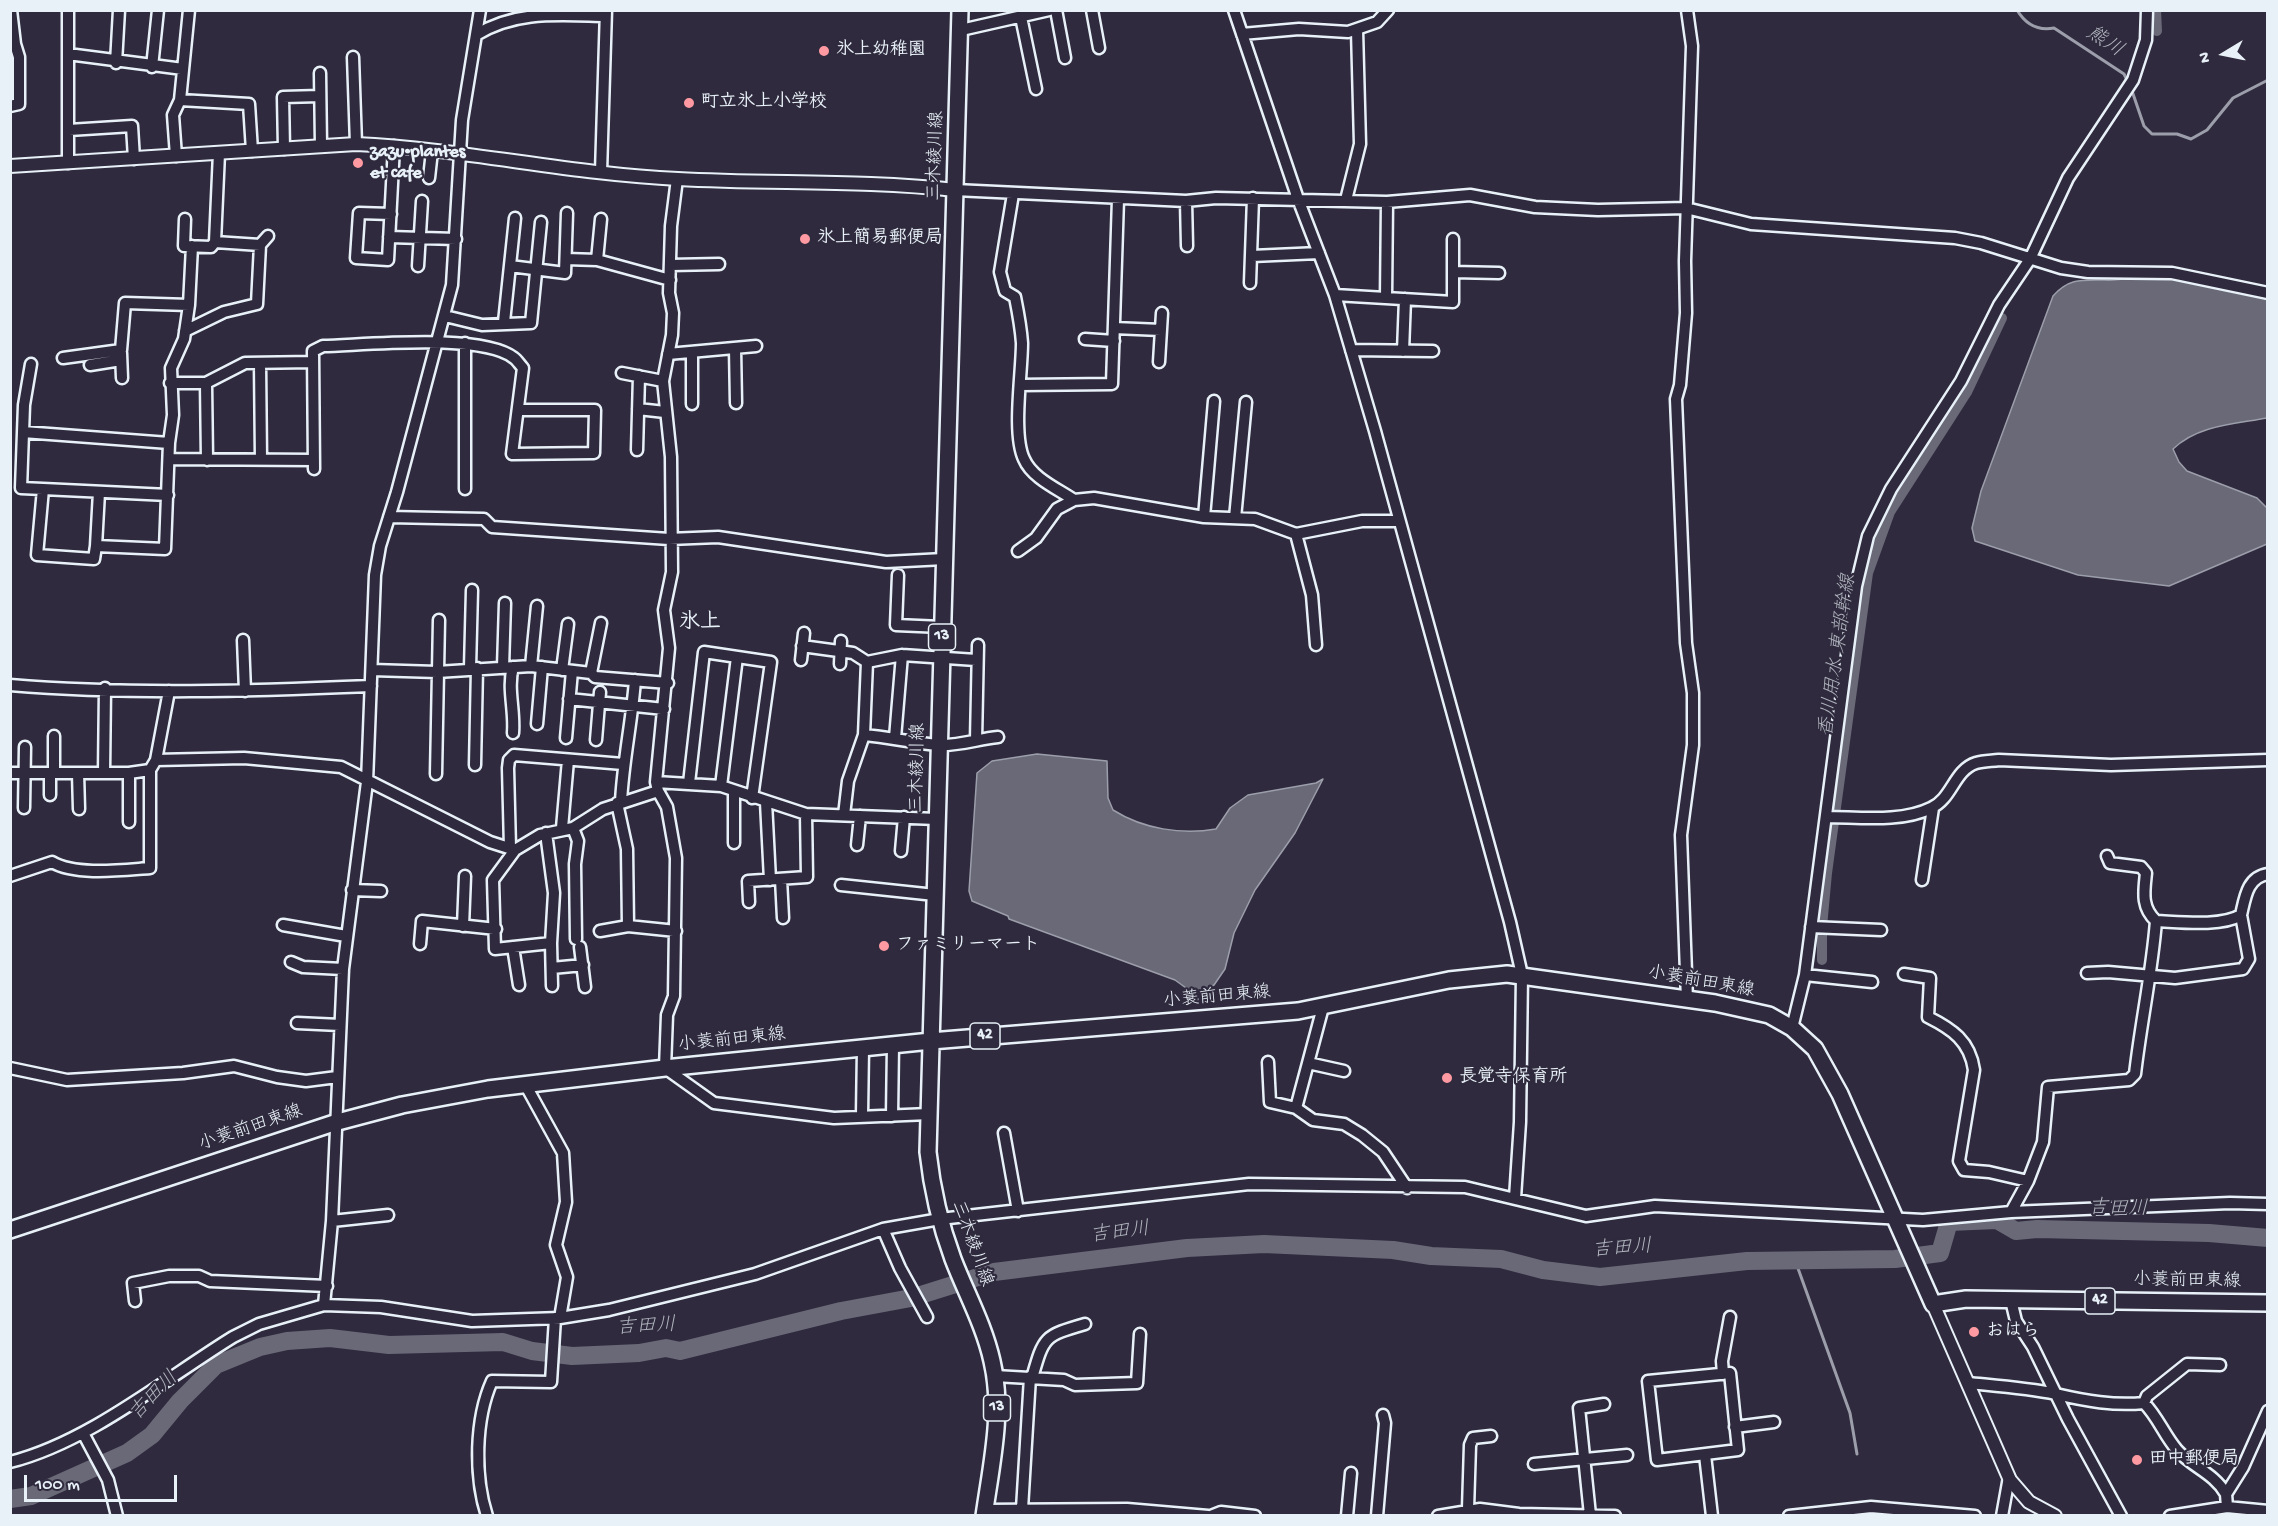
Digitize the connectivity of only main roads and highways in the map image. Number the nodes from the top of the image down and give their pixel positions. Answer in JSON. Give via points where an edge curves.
{"nodes":[{"id":1,"x":960,"y":10,"type":"edge"},
{"id":2,"x":931,"y":1041,"type":"junction"},
{"id":3,"x":10,"y":1230,"type":"edge"},
{"id":4,"x":2268,"y":1303,"type":"edge"},
{"id":5,"x":985,"y":1513,"type":"edge"}],
"edges":[{"from":1,"to":2,"type":"main road","name":"三木綾川線","number":"13"},
{"from":2,"to":3,"type":"main road","name":"小蓑前田東線","number":"42","via":[[525,1084],[402,1105],[334,1123]]},
{"from":2,"to":4,"type":"main road","name":"小蓑前田東線","number":"42","via":[[1323,1007],[1483,975],[1522,975],[1769,1015],[1792,1028],[1828,1069],[1933,1304],[1966,1299]]},
{"from":2,"to":5,"type":"main road","name":"三木綾川線","number":"13","via":[[931,1178],[953,1260],[981,1325],[995,1376],[996,1427]]}]}
